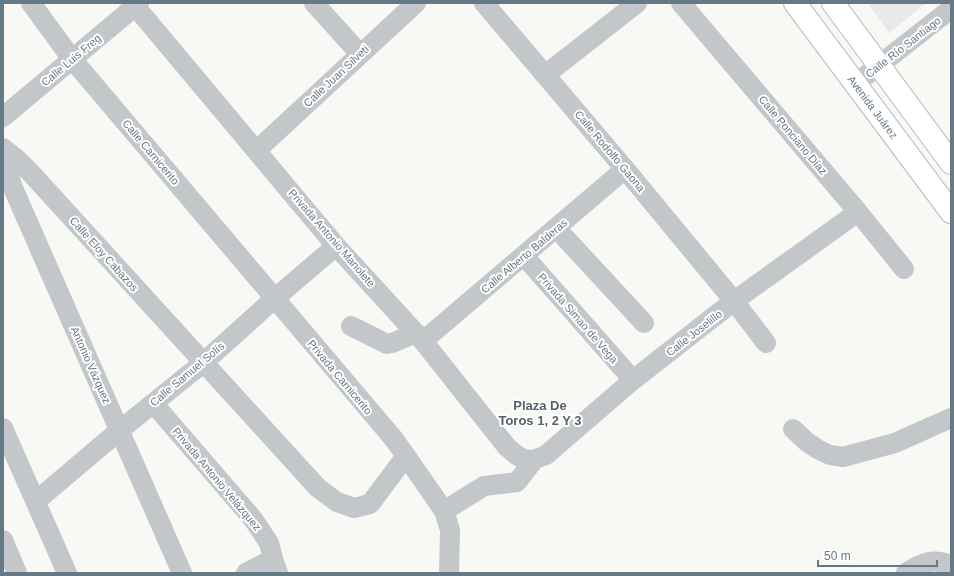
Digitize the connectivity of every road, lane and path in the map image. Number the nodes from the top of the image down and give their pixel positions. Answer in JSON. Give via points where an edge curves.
{"nodes":[{"id":1,"x":31,"y":3,"type":"edge"},
{"id":2,"x":314,"y":3,"type":"edge"},
{"id":3,"x":416,"y":3,"type":"edge"},
{"id":4,"x":484,"y":3,"type":"edge"},
{"id":5,"x":637,"y":3,"type":"edge"},
{"id":6,"x":681,"y":3,"type":"edge"},
{"id":7,"x":795,"y":3,"type":"edge"},
{"id":8,"x":137,"y":5,"type":"edge"},
{"id":9,"x":840,"y":5,"type":"edge"},
{"id":10,"x":951,"y":9,"type":"edge"},
{"id":11,"x":360,"y":54,"type":"junction"},
{"id":12,"x":72,"y":59,"type":"junction"},
{"id":13,"x":879,"y":67,"type":"junction"},
{"id":14,"x":545,"y":75,"type":"junction"},
{"id":15,"x":855,"y":84,"type":"junction"},
{"id":16,"x":3,"y":117,"type":"edge"},
{"id":17,"x":3,"y":148,"type":"edge"},
{"id":18,"x":257,"y":150,"type":"junction"},
{"id":19,"x":3,"y":157,"type":"edge"},
{"id":20,"x":951,"y":163,"type":"edge"},
{"id":21,"x":625,"y":170,"type":"junction"},
{"id":22,"x":858,"y":212,"type":"junction"},
{"id":23,"x":951,"y":212,"type":"edge"},
{"id":24,"x":556,"y":228,"type":"junction"},
{"id":25,"x":336,"y":246,"type":"junction"},
{"id":26,"x":524,"y":256,"type":"junction"},
{"id":27,"x":904,"y":269,"type":"dead end"},
{"id":28,"x":274,"y":298,"type":"junction"},
{"id":29,"x":734,"y":301,"type":"junction"},
{"id":30,"x":644,"y":323,"type":"dead end"},
{"id":31,"x":351,"y":326,"type":"dead end"},
{"id":32,"x":419,"y":337,"type":"junction"},
{"id":33,"x":766,"y":343,"type":"dead end"},
{"id":34,"x":203,"y":363,"type":"junction"},
{"id":35,"x":633,"y":380,"type":"junction"},
{"id":36,"x":153,"y":403,"type":"junction"},
{"id":37,"x":951,"y":418,"type":"edge"},
{"id":38,"x":3,"y":428,"type":"edge"},
{"id":39,"x":794,"y":429,"type":"dead end"},
{"id":40,"x":120,"y":430,"type":"junction"},
{"id":41,"x":406,"y":456,"type":"junction"},
{"id":42,"x":534,"y":460,"type":"junction"},
{"id":43,"x":36,"y":501,"type":"junction"},
{"id":44,"x":444,"y":511,"type":"junction"},
{"id":45,"x":3,"y":540,"type":"edge"},
{"id":46,"x":946,"y":563,"type":"edge"},
{"id":47,"x":275,"y":566,"type":"edge"},
{"id":48,"x":17,"y":573,"type":"edge"},
{"id":49,"x":67,"y":573,"type":"edge"},
{"id":50,"x":182,"y":573,"type":"edge"},
{"id":51,"x":246,"y":573,"type":"edge"},
{"id":52,"x":448,"y":573,"type":"edge"},
{"id":53,"x":906,"y":573,"type":"edge"}],
"edges":[{"from":1,"to":12,"type":"street","name":"Calle Carnicerito"},
{"from":2,"to":11,"type":"street"},
{"from":3,"to":11,"type":"street","name":"Calle Juan Silveti"},
{"from":4,"to":14,"type":"street","name":"Calle Rodolfo Gaona"},
{"from":5,"to":14,"type":"street"},
{"from":6,"to":22,"type":"street","name":"Calle Ponciano Díaz"},
{"from":7,"to":15,"type":"main road","name":"Avenida Juárez"},
{"from":8,"to":12,"type":"street","name":"Calle Luis Freg"},
{"from":8,"to":18,"type":"street","name":"Privada Antonio Manolete"},
{"from":9,"to":13,"type":"main road"},
{"from":10,"to":13,"type":"street","name":"Calle Río Santiago"},
{"from":11,"to":18,"type":"street","name":"Calle Juan Silveti"},
{"from":12,"to":16,"type":"street","name":"Calle Luis Freg"},
{"from":12,"to":28,"type":"street","name":"Calle Carnicerito"},
{"from":13,"to":15,"type":"street","name":"Calle Río Santiago"},
{"from":13,"to":20,"type":"main road"},
{"from":14,"to":21,"type":"street","name":"Calle Rodolfo Gaona"},
{"from":15,"to":23,"type":"main road","name":"Avenida Juárez"},
{"from":17,"to":34,"type":"street","name":"Calle Eloy Cabazos","via":[[30,172]]},
{"from":18,"to":25,"type":"street","name":"Privada Antonio Manolete"},
{"from":19,"to":40,"type":"street","name":"Antonio Vázquez","via":[[13,188]]},
{"from":21,"to":24,"type":"street","name":"Calle Alberto Balderas"},
{"from":21,"to":29,"type":"street","name":"Calle Rodolfo Gaona"},
{"from":22,"to":27,"type":"street","name":"Calle Ponciano Díaz"},
{"from":22,"to":29,"type":"street","name":"Calle Joselillo"},
{"from":24,"to":26,"type":"street","name":"Calle Alberto Balderas"},
{"from":24,"to":30,"type":"street"},
{"from":25,"to":28,"type":"street","name":"Calle Samuel Solís"},
{"from":25,"to":32,"type":"street","name":"Privada Antonio Manolete"},
{"from":26,"to":32,"type":"street","name":"Calle Alberto Balderas"},
{"from":26,"to":35,"type":"street","name":"Privada Simao de Vega"},
{"from":28,"to":34,"type":"street","name":"Calle Samuel Solís"},
{"from":28,"to":41,"type":"street","name":"Privada Carnicerito"},
{"from":29,"to":33,"type":"street","name":"Calle Rodolfo Gaona"},
{"from":29,"to":35,"type":"street","name":"Calle Joselillo"},
{"from":31,"to":32,"type":"street","name":"Calle Alberto Balderas","via":[[386,344]]},
{"from":32,"to":42,"type":"street","name":"Privada Antonio Manolete","via":[[507,447],[522,459]]},
{"from":34,"to":36,"type":"street","name":"Calle Samuel Solís"},
{"from":34,"to":41,"type":"street","name":"Calle Eloy Cabazos","via":[[318,488],[337,502],[354,508],[370,504]]},
{"from":35,"to":42,"type":"street","name":"Calle Joselillo","via":[[546,455]]},
{"from":36,"to":40,"type":"street","name":"Calle Samuel Solís"},
{"from":36,"to":47,"type":"street","name":"Privada Antonio Velázquez","via":[[253,519],[270,543]]},
{"from":37,"to":39,"type":"street","via":[[895,443],[843,457],[818,450]]},
{"from":38,"to":43,"type":"street"},
{"from":40,"to":43,"type":"street","name":"Calle Samuel Solís"},
{"from":40,"to":50,"type":"street","name":"Antonio Vázquez"},
{"from":41,"to":44,"type":"street","name":"Privada Carnicerito"},
{"from":42,"to":44,"type":"street","via":[[517,482],[484,486]]},
{"from":43,"to":49,"type":"street"},
{"from":44,"to":52,"type":"street","name":"Privada Carnicerito","via":[[450,530]]},
{"from":45,"to":48,"type":"street"},
{"from":46,"to":53,"type":"street","via":[[929,561]]},
{"from":47,"to":51,"type":"street"}]}
